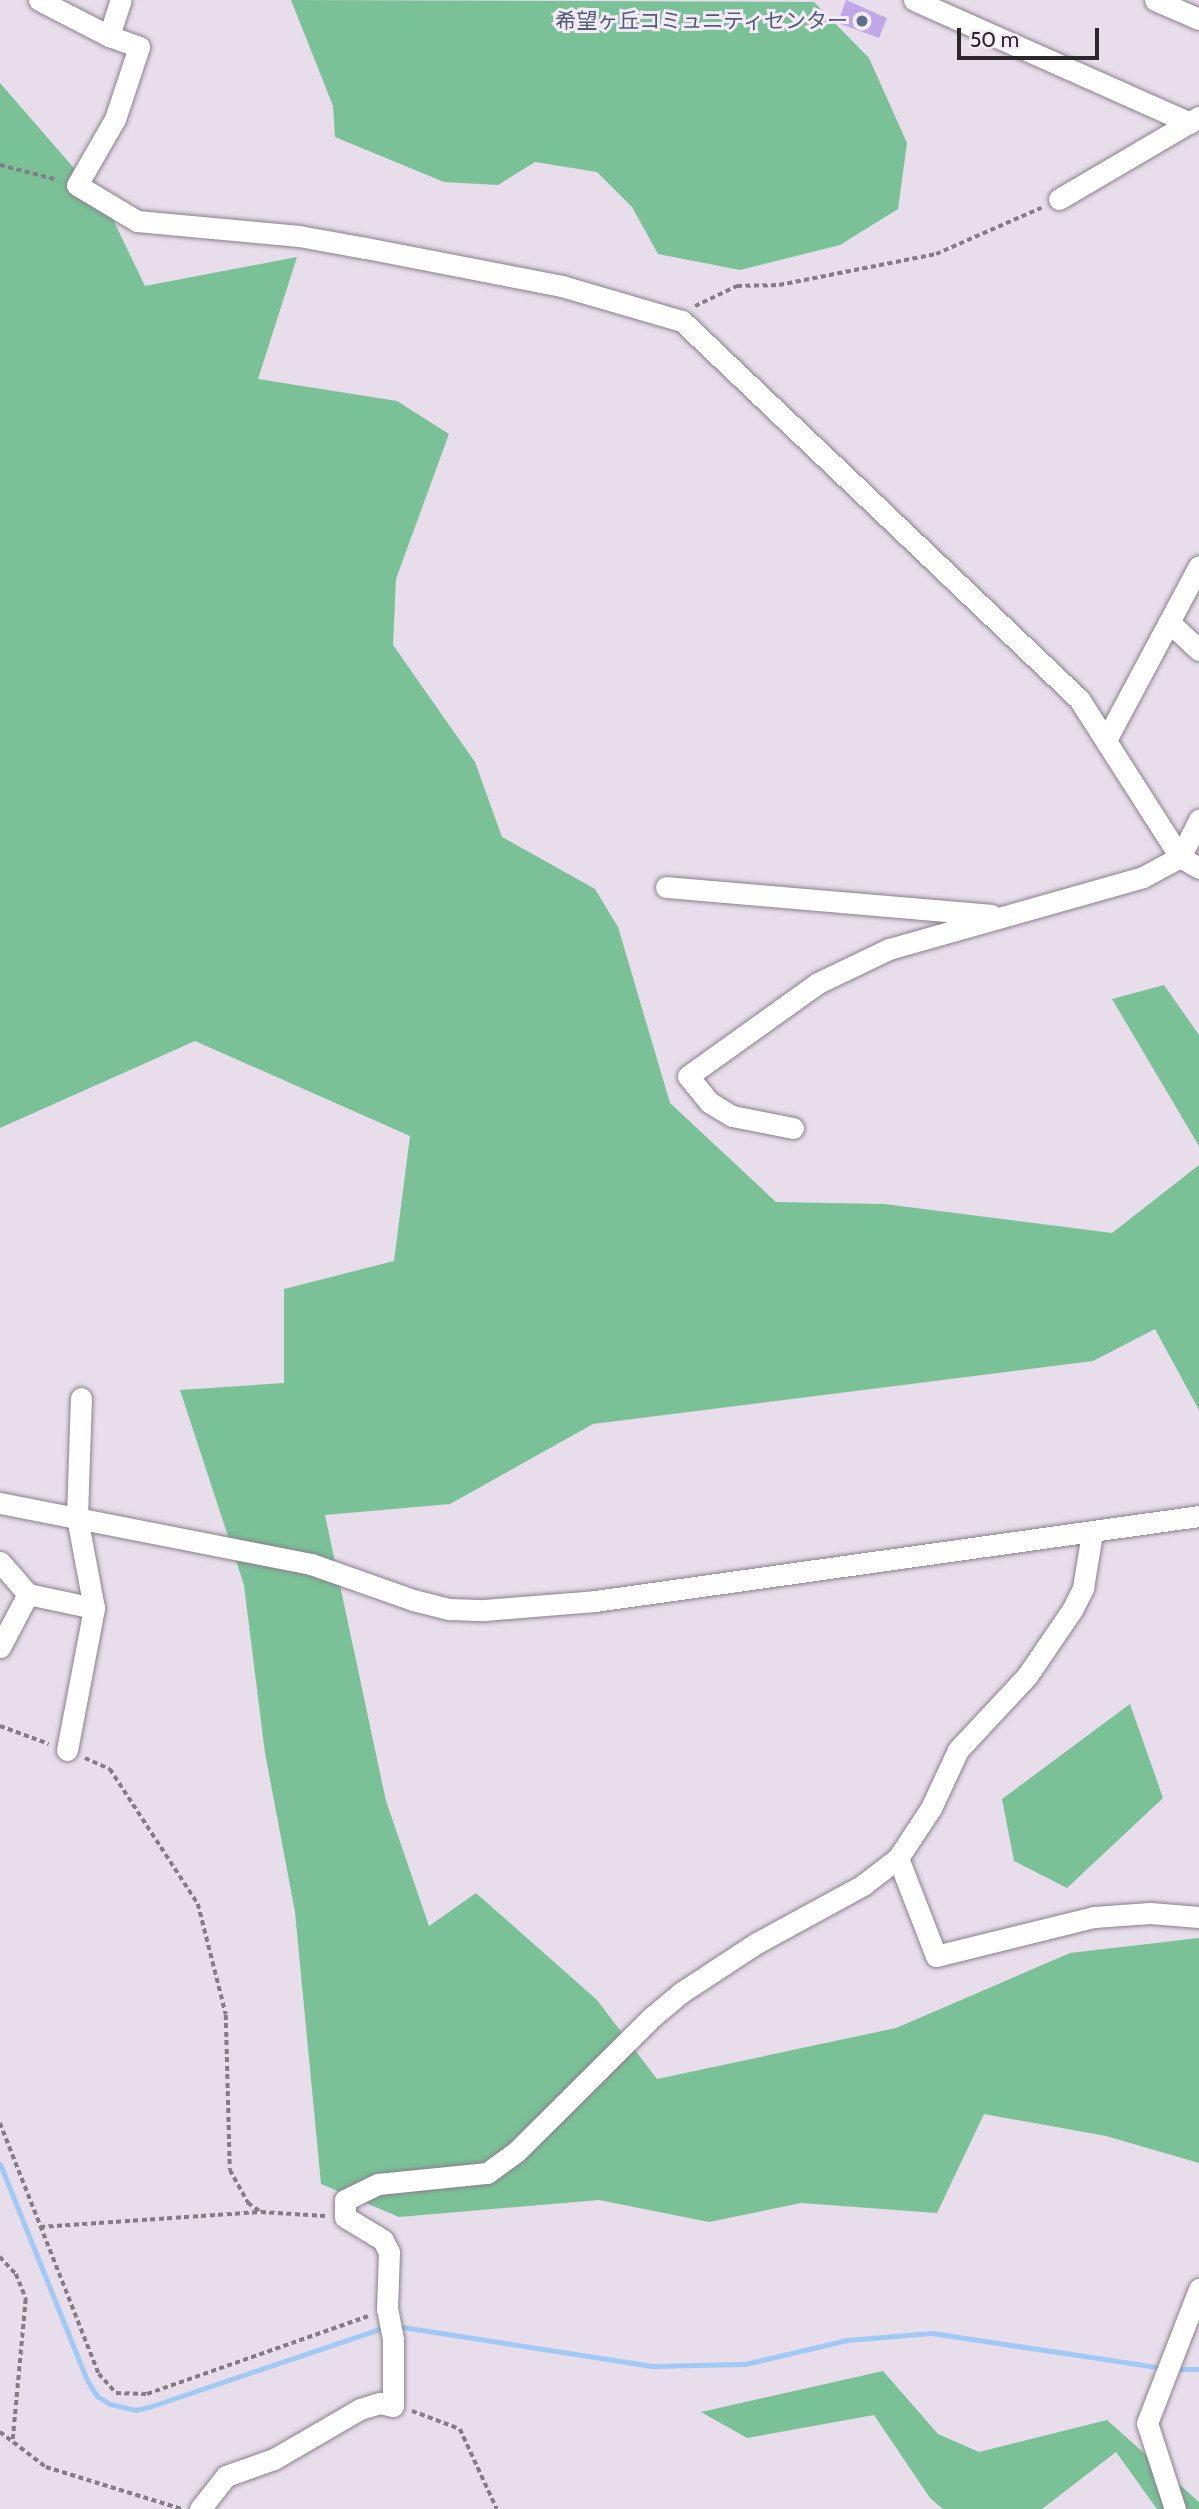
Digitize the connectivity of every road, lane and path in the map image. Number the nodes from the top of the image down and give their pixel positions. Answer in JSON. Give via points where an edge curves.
{"nodes":[{"id":1,"x":39,"y":0,"type":"edge"},
{"id":2,"x":121,"y":0,"type":"edge"},
{"id":3,"x":914,"y":0,"type":"edge"},
{"id":4,"x":1155,"y":0,"type":"edge"},
{"id":5,"x":1199,"y":19,"type":"edge"},
{"id":6,"x":109,"y":36,"type":"junction"},
{"id":7,"x":1194,"y":120,"type":"edge"},
{"id":8,"x":0,"y":165,"type":"edge"},
{"id":9,"x":77,"y":185,"type":"junction"},
{"id":10,"x":1059,"y":199,"type":"joint"},
{"id":11,"x":682,"y":321,"type":"junction"},
{"id":12,"x":1199,"y":566,"type":"edge"},
{"id":13,"x":1169,"y":622,"type":"junction"},
{"id":14,"x":1199,"y":650,"type":"edge"},
{"id":15,"x":1106,"y":740,"type":"junction"},
{"id":16,"x":1199,"y":820,"type":"edge"},
{"id":17,"x":1180,"y":857,"type":"junction"},
{"id":18,"x":1199,"y":868,"type":"edge"},
{"id":19,"x":666,"y":887,"type":"dead end"},
{"id":20,"x":1004,"y":916,"type":"junction"},
{"id":21,"x":793,"y":1128,"type":"dead end"},
{"id":22,"x":81,"y":1398,"type":"dead end"},
{"id":23,"x":0,"y":1503,"type":"edge"},
{"id":24,"x":1199,"y":1516,"type":"edge"},
{"id":25,"x":77,"y":1517,"type":"junction"},
{"id":26,"x":1092,"y":1533,"type":"junction"},
{"id":27,"x":0,"y":1562,"type":"edge"},
{"id":28,"x":28,"y":1594,"type":"junction"},
{"id":29,"x":94,"y":1608,"type":"junction"},
{"id":30,"x":0,"y":1647,"type":"edge"},
{"id":31,"x":0,"y":1726,"type":"edge"},
{"id":32,"x":67,"y":1750,"type":"junction"},
{"id":33,"x":898,"y":1858,"type":"junction"},
{"id":34,"x":1199,"y":1917,"type":"edge"},
{"id":35,"x":0,"y":2123,"type":"edge"},
{"id":36,"x":261,"y":2212,"type":"junction"},
{"id":37,"x":345,"y":2217,"type":"junction"},
{"id":38,"x":40,"y":2227,"type":"junction"},
{"id":39,"x":0,"y":2257,"type":"edge"},
{"id":40,"x":1199,"y":2289,"type":"edge"},
{"id":41,"x":387,"y":2309,"type":"junction"},
{"id":42,"x":393,"y":2406,"type":"junction"},
{"id":43,"x":0,"y":2432,"type":"edge"},
{"id":44,"x":13,"y":2440,"type":"junction"},
{"id":45,"x":182,"y":2509,"type":"edge"},
{"id":46,"x":201,"y":2509,"type":"edge"},
{"id":47,"x":497,"y":2509,"type":"edge"},
{"id":48,"x":1175,"y":2509,"type":"edge"}],
"edges":[{"from":1,"to":6,"type":"street"},
{"from":2,"to":6,"type":"street"},
{"from":3,"to":7,"type":"street"},
{"from":4,"to":5,"type":"street"},
{"from":6,"to":9,"type":"street","via":[[139,47],[116,119]]},
{"from":7,"to":10,"type":"street"},
{"from":8,"to":9,"type":"path"},
{"from":9,"to":11,"type":"street","via":[[137,221],[366,247],[562,286]]},
{"from":10,"to":11,"type":"path","via":[[992,233],[936,254],[779,285],[737,286],[693,307]]},
{"from":11,"to":15,"type":"street","via":[[1079,699]]},
{"from":12,"to":13,"type":"street"},
{"from":13,"to":14,"type":"street"},
{"from":13,"to":15,"type":"street"},
{"from":15,"to":17,"type":"street"},
{"from":16,"to":17,"type":"street"},
{"from":17,"to":18,"type":"street"},
{"from":17,"to":20,"type":"street","via":[[1143,877]]},
{"from":19,"to":20,"type":"street"},
{"from":20,"to":21,"type":"street","via":[[889,949],[818,983],[688,1076],[709,1102],[732,1116]]},
{"from":22,"to":25,"type":"street"},
{"from":23,"to":25,"type":"street"},
{"from":24,"to":26,"type":"street"},
{"from":25,"to":26,"type":"street","via":[[311,1564],[450,1609],[484,1610],[595,1601]]},
{"from":25,"to":29,"type":"street"},
{"from":26,"to":33,"type":"street","via":[[1083,1588],[1072,1610],[1027,1676],[958,1750],[931,1808]]},
{"from":27,"to":28,"type":"street"},
{"from":28,"to":29,"type":"street"},
{"from":28,"to":30,"type":"street"},
{"from":29,"to":32,"type":"street"},
{"from":31,"to":32,"type":"path"},
{"from":32,"to":36,"type":"path","via":[[110,1769],[198,1905],[226,2015],[230,2170],[248,2203]]},
{"from":33,"to":34,"type":"street","via":[[936,1956],[1094,1917],[1150,1913]]},
{"from":33,"to":37,"type":"street","via":[[863,1885],[755,1944],[682,1992],[515,2153],[487,2173],[360,2189],[345,2200]]},
{"from":35,"to":38,"type":"path"},
{"from":36,"to":37,"type":"path"},
{"from":36,"to":38,"type":"path"},
{"from":37,"to":41,"type":"street","via":[[383,2240],[389,2252]]},
{"from":38,"to":41,"type":"path","via":[[99,2374],[116,2393],[147,2394]]},
{"from":39,"to":44,"type":"path","via":[[16,2274],[26,2299]]},
{"from":40,"to":48,"type":"street","via":[[1147,2423]]},
{"from":41,"to":42,"type":"street","via":[[393,2339]]},
{"from":42,"to":46,"type":"street","via":[[380,2403],[360,2409],[274,2459],[226,2476]]},
{"from":42,"to":47,"type":"path","via":[[460,2429]]},
{"from":43,"to":44,"type":"path"},
{"from":44,"to":45,"type":"path","via":[[46,2467]]}]}
